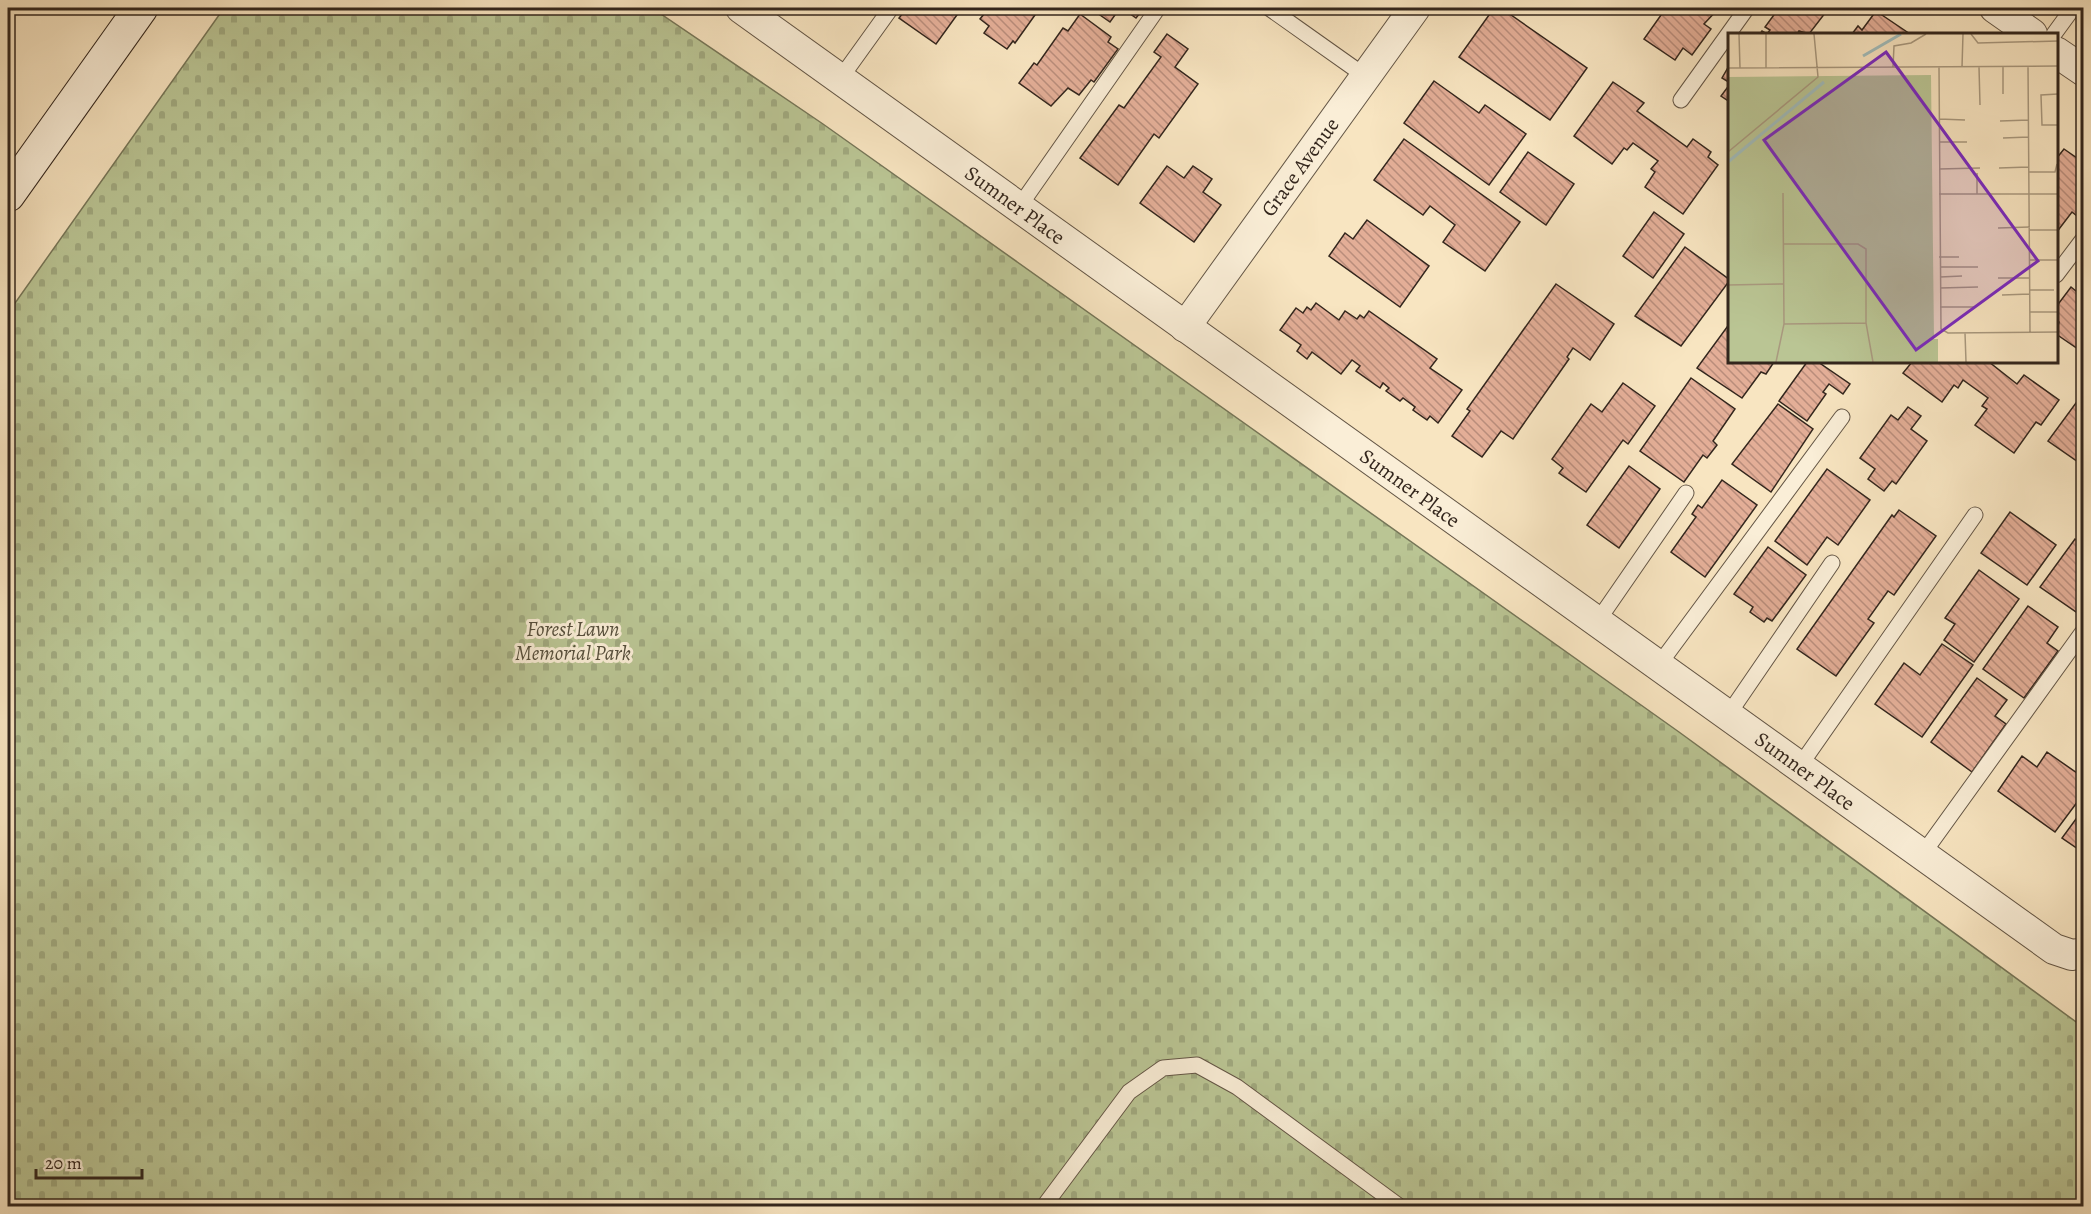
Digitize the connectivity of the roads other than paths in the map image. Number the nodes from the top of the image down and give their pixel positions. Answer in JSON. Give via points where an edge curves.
{"nodes":[{"id":1,"x":741,"y":8,"type":"edge"},
{"id":2,"x":891,"y":8,"type":"edge"},
{"id":3,"x":1158,"y":8,"type":"edge"},
{"id":4,"x":1269,"y":8,"type":"edge"},
{"id":5,"x":1415,"y":8,"type":"edge"},
{"id":6,"x":1747,"y":8,"type":"edge"},
{"id":7,"x":1995,"y":8,"type":"edge"},
{"id":8,"x":2073,"y":8,"type":"edge"},
{"id":9,"x":130,"y":12,"type":"edge"},
{"id":10,"x":1729,"y":33,"type":"edge"},
{"id":11,"x":2031,"y":33,"type":"edge"},
{"id":12,"x":2055,"y":33,"type":"edge"},
{"id":13,"x":1728,"y":35,"type":"edge"},
{"id":14,"x":2058,"y":53,"type":"edge"},
{"id":15,"x":2084,"y":72,"type":"edge"},
{"id":16,"x":1365,"y":76,"type":"junction"},
{"id":17,"x":840,"y":79,"type":"junction"},
{"id":18,"x":1682,"y":100,"type":"dead end"},
{"id":19,"x":8,"y":195,"type":"edge"},
{"id":20,"x":1018,"y":207,"type":"junction"},
{"id":21,"x":2084,"y":238,"type":"edge"},
{"id":22,"x":2058,"y":272,"type":"edge"},
{"id":23,"x":1185,"y":327,"type":"junction"},
{"id":24,"x":1842,"y":417,"type":"dead end"},
{"id":25,"x":1686,"y":493,"type":"dead end"},
{"id":26,"x":1975,"y":514,"type":"dead end"},
{"id":27,"x":1832,"y":563,"type":"dead end"},
{"id":28,"x":1597,"y":622,"type":"junction"},
{"id":29,"x":2082,"y":633,"type":"dead end"},
{"id":30,"x":1658,"y":666,"type":"junction"},
{"id":31,"x":1728,"y":715,"type":"junction"},
{"id":32,"x":1799,"y":767,"type":"junction"},
{"id":33,"x":1922,"y":855,"type":"junction"},
{"id":34,"x":2084,"y":954,"type":"edge"},
{"id":35,"x":1044,"y":1206,"type":"edge"},
{"id":36,"x":1399,"y":1206,"type":"edge"}],
"edges":[{"from":1,"to":17,"type":"street","name":"Sumner Place"},
{"from":2,"to":17,"type":"lane"},
{"from":3,"to":20,"type":"lane"},
{"from":4,"to":16,"type":"lane"},
{"from":5,"to":16,"type":"street","name":"Grace Avenue"},
{"from":6,"to":10,"type":"lane"},
{"from":7,"to":11,"type":"street"},
{"from":8,"to":12,"type":"lane"},
{"from":9,"to":19,"type":"main road"},
{"from":13,"to":18,"type":"lane"},
{"from":14,"to":15,"type":"street"},
{"from":16,"to":23,"type":"street","name":"Grace Avenue"},
{"from":17,"to":20,"type":"street","name":"Sumner Place"},
{"from":20,"to":23,"type":"street","name":"Sumner Place"},
{"from":21,"to":22,"type":"lane"},
{"from":23,"to":28,"type":"street","name":"Sumner Place"},
{"from":24,"to":30,"type":"lane"},
{"from":25,"to":28,"type":"lane"},
{"from":26,"to":32,"type":"lane"},
{"from":27,"to":31,"type":"lane"},
{"from":28,"to":30,"type":"street","name":"Sumner Place"},
{"from":29,"to":33,"type":"lane"},
{"from":30,"to":31,"type":"street","name":"Sumner Place"},
{"from":31,"to":32,"type":"street","name":"Sumner Place"},
{"from":32,"to":33,"type":"street","name":"Sumner Place"},
{"from":33,"to":34,"type":"street","name":"Sumner Place","via":[[2054,949]]},
{"from":35,"to":36,"type":"lane","via":[[1129,1092],[1163,1068],[1197,1065],[1237,1088]]}]}
